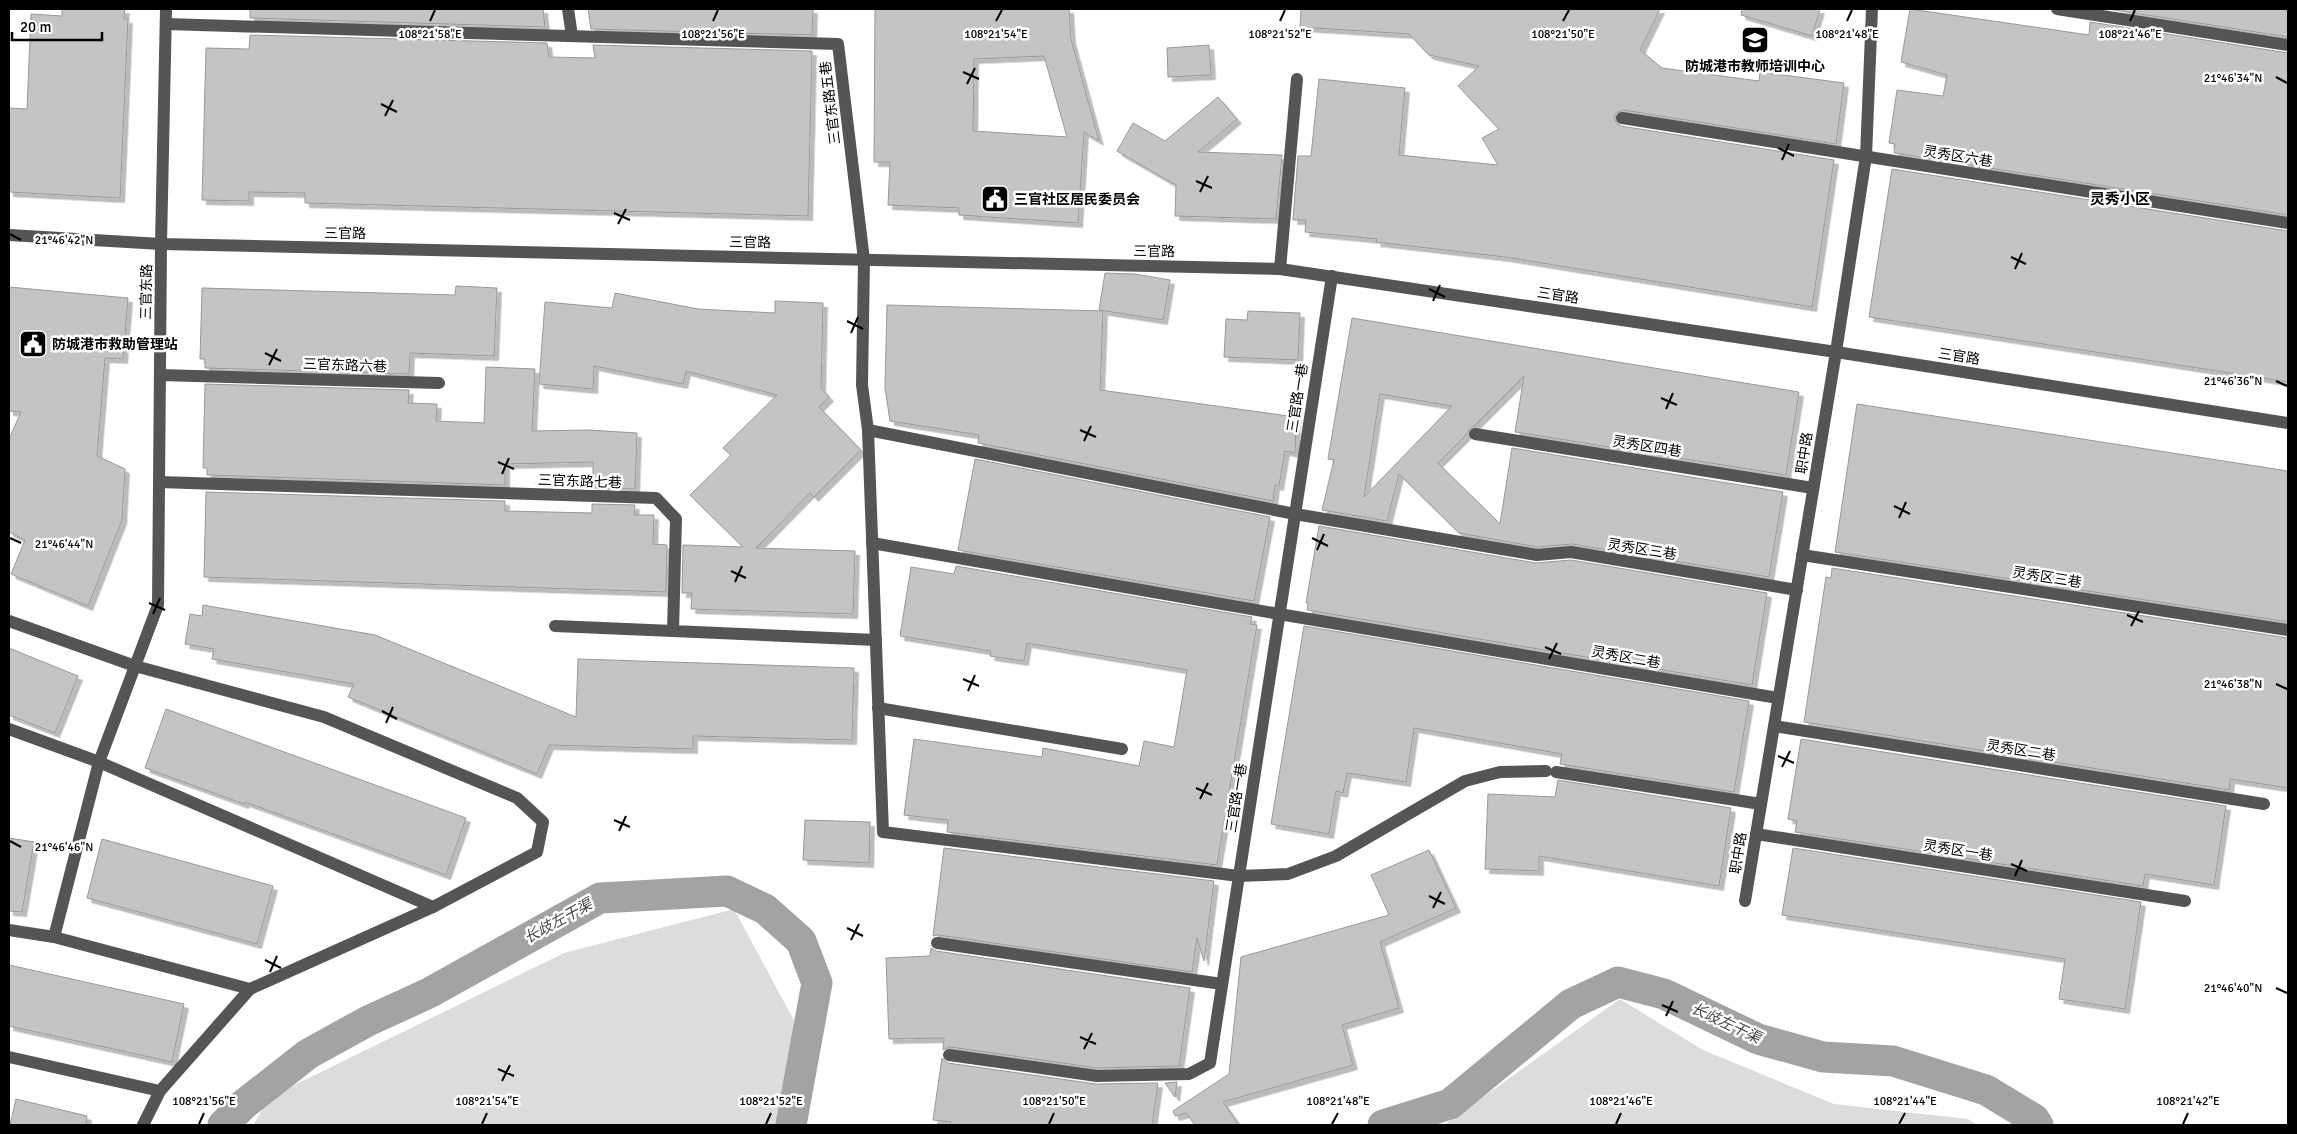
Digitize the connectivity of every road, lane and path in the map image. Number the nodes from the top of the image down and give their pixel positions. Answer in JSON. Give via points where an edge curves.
{"nodes":[{"id":1,"x":166,"y":9,"type":"edge"},
{"id":2,"x":568,"y":9,"type":"edge"},
{"id":3,"x":1872,"y":9,"type":"edge"},
{"id":4,"x":2057,"y":9,"type":"edge"},
{"id":5,"x":166,"y":24,"type":"junction"},
{"id":6,"x":572,"y":36,"type":"junction"},
{"id":7,"x":2288,"y":45,"type":"edge"},
{"id":8,"x":1297,"y":79,"type":"dead end"},
{"id":9,"x":1622,"y":118,"type":"dead end"},
{"id":10,"x":1866,"y":156,"type":"junction"},
{"id":11,"x":2288,"y":223,"type":"edge"},
{"id":12,"x":9,"y":235,"type":"edge"},
{"id":13,"x":161,"y":244,"type":"junction"},
{"id":14,"x":864,"y":260,"type":"junction"},
{"id":15,"x":1280,"y":269,"type":"junction"},
{"id":16,"x":1332,"y":276,"type":"junction"},
{"id":17,"x":1836,"y":352,"type":"junction"},
{"id":18,"x":160,"y":375,"type":"junction"},
{"id":19,"x":439,"y":383,"type":"dead end"},
{"id":20,"x":2288,"y":423,"type":"edge"},
{"id":21,"x":868,"y":430,"type":"junction"},
{"id":22,"x":1475,"y":434,"type":"dead end"},
{"id":23,"x":159,"y":482,"type":"junction"},
{"id":24,"x":1813,"y":488,"type":"junction"},
{"id":25,"x":1294,"y":514,"type":"junction"},
{"id":26,"x":872,"y":543,"type":"junction"},
{"id":27,"x":1802,"y":555,"type":"junction"},
{"id":28,"x":1797,"y":590,"type":"junction"},
{"id":29,"x":1279,"y":614,"type":"junction"},
{"id":30,"x":9,"y":621,"type":"edge"},
{"id":31,"x":555,"y":626,"type":"dead end"},
{"id":32,"x":2288,"y":630,"type":"edge"},
{"id":33,"x":673,"y":632,"type":"junction"},
{"id":34,"x":876,"y":640,"type":"junction"},
{"id":35,"x":135,"y":666,"type":"junction"},
{"id":36,"x":1778,"y":698,"type":"junction"},
{"id":37,"x":878,"y":708,"type":"junction"},
{"id":38,"x":1774,"y":726,"type":"junction"},
{"id":39,"x":9,"y":729,"type":"edge"},
{"id":40,"x":1122,"y":749,"type":"dead end"},
{"id":41,"x":99,"y":762,"type":"junction"},
{"id":42,"x":1761,"y":804,"type":"junction"},
{"id":43,"x":2264,"y":804,"type":"dead end"},
{"id":44,"x":1756,"y":834,"type":"junction"},
{"id":45,"x":1239,"y":876,"type":"junction"},
{"id":46,"x":1745,"y":901,"type":"dead end"},
{"id":47,"x":2185,"y":901,"type":"dead end"},
{"id":48,"x":433,"y":907,"type":"junction"},
{"id":49,"x":9,"y":930,"type":"edge"},
{"id":50,"x":54,"y":937,"type":"junction"},
{"id":51,"x":937,"y":943,"type":"dead end"},
{"id":52,"x":1222,"y":984,"type":"junction"},
{"id":53,"x":250,"y":988,"type":"junction"},
{"id":54,"x":949,"y":1055,"type":"dead end"},
{"id":55,"x":9,"y":1056,"type":"edge"},
{"id":56,"x":160,"y":1091,"type":"junction"},
{"id":57,"x":143,"y":1125,"type":"edge"}],
"edges":[{"from":1,"to":5,"type":"street","name":"三官东路"},
{"from":2,"to":6,"type":"street"},
{"from":3,"to":10,"type":"street","name":"职中路"},
{"from":4,"to":7,"type":"street"},
{"from":5,"to":6,"type":"street","name":"三官东路五巷"},
{"from":5,"to":13,"type":"street","name":"三官东路"},
{"from":6,"to":14,"type":"street","name":"三官东路五巷","via":[[838,44]]},
{"from":8,"to":15,"type":"street"},
{"from":9,"to":10,"type":"street","name":"灵秀区六巷"},
{"from":10,"to":11,"type":"street","name":"灵秀区六巷"},
{"from":10,"to":17,"type":"street","name":"职中路"},
{"from":12,"to":13,"type":"street","name":"三官路"},
{"from":13,"to":14,"type":"street","name":"三官路"},
{"from":13,"to":18,"type":"street","name":"三官东路"},
{"from":14,"to":15,"type":"street","name":"三官路"},
{"from":14,"to":21,"type":"street","via":[[862,385]]},
{"from":15,"to":16,"type":"street","name":"三官路"},
{"from":16,"to":17,"type":"street","name":"三官路"},
{"from":16,"to":25,"type":"street","name":"三官路一巷"},
{"from":17,"to":20,"type":"street","name":"三官路"},
{"from":17,"to":24,"type":"street","name":"职中路"},
{"from":18,"to":19,"type":"street","name":"三官东路六巷"},
{"from":18,"to":23,"type":"street","name":"三官东路"},
{"from":21,"to":25,"type":"street","name":"灵秀区三巷"},
{"from":21,"to":26,"type":"street"},
{"from":22,"to":24,"type":"street","name":"灵秀区四巷"},
{"from":23,"to":33,"type":"street","name":"三官东路七巷","via":[[656,498],[676,519]]},
{"from":23,"to":35,"type":"street","name":"三官东路","via":[[158,605]]},
{"from":24,"to":27,"type":"street","name":"职中路"},
{"from":25,"to":28,"type":"street","name":"灵秀区三巷","via":[[1537,555],[1571,552]]},
{"from":25,"to":29,"type":"street","name":"三官路一巷"},
{"from":26,"to":29,"type":"street","name":"灵秀区二巷"},
{"from":26,"to":34,"type":"street"},
{"from":27,"to":28,"type":"street","name":"职中路"},
{"from":27,"to":32,"type":"street","name":"灵秀区三巷"},
{"from":28,"to":36,"type":"street","name":"职中路"},
{"from":29,"to":36,"type":"street","name":"灵秀区二巷"},
{"from":29,"to":45,"type":"street","name":"三官路一巷"},
{"from":30,"to":35,"type":"street"},
{"from":31,"to":33,"type":"street"},
{"from":33,"to":34,"type":"street"},
{"from":34,"to":37,"type":"street"},
{"from":35,"to":41,"type":"street"},
{"from":35,"to":48,"type":"street","via":[[324,717],[517,798],[542,822],[537,852]]},
{"from":36,"to":38,"type":"street","name":"职中路"},
{"from":37,"to":40,"type":"street"},
{"from":37,"to":45,"type":"street","via":[[883,832]]},
{"from":38,"to":42,"type":"street","name":"职中路"},
{"from":38,"to":43,"type":"street","name":"灵秀区二巷"},
{"from":39,"to":41,"type":"street"},
{"from":41,"to":48,"type":"street"},
{"from":41,"to":50,"type":"street"},
{"from":42,"to":44,"type":"street","name":"职中路"},
{"from":42,"to":45,"type":"street","via":[[1551,772],[1500,772],[1465,781],[1336,856],[1288,874]]},
{"from":44,"to":46,"type":"street","name":"职中路"},
{"from":44,"to":47,"type":"street","name":"灵秀区一巷"},
{"from":45,"to":52,"type":"street","name":"三官路一巷"},
{"from":48,"to":53,"type":"street"},
{"from":49,"to":50,"type":"street"},
{"from":50,"to":53,"type":"street"},
{"from":51,"to":52,"type":"street"},
{"from":52,"to":54,"type":"street","name":"三官路一巷","via":[[1210,1062],[1190,1074],[1097,1076]]},
{"from":53,"to":56,"type":"street"},
{"from":55,"to":56,"type":"street"},
{"from":56,"to":57,"type":"street"}]}
